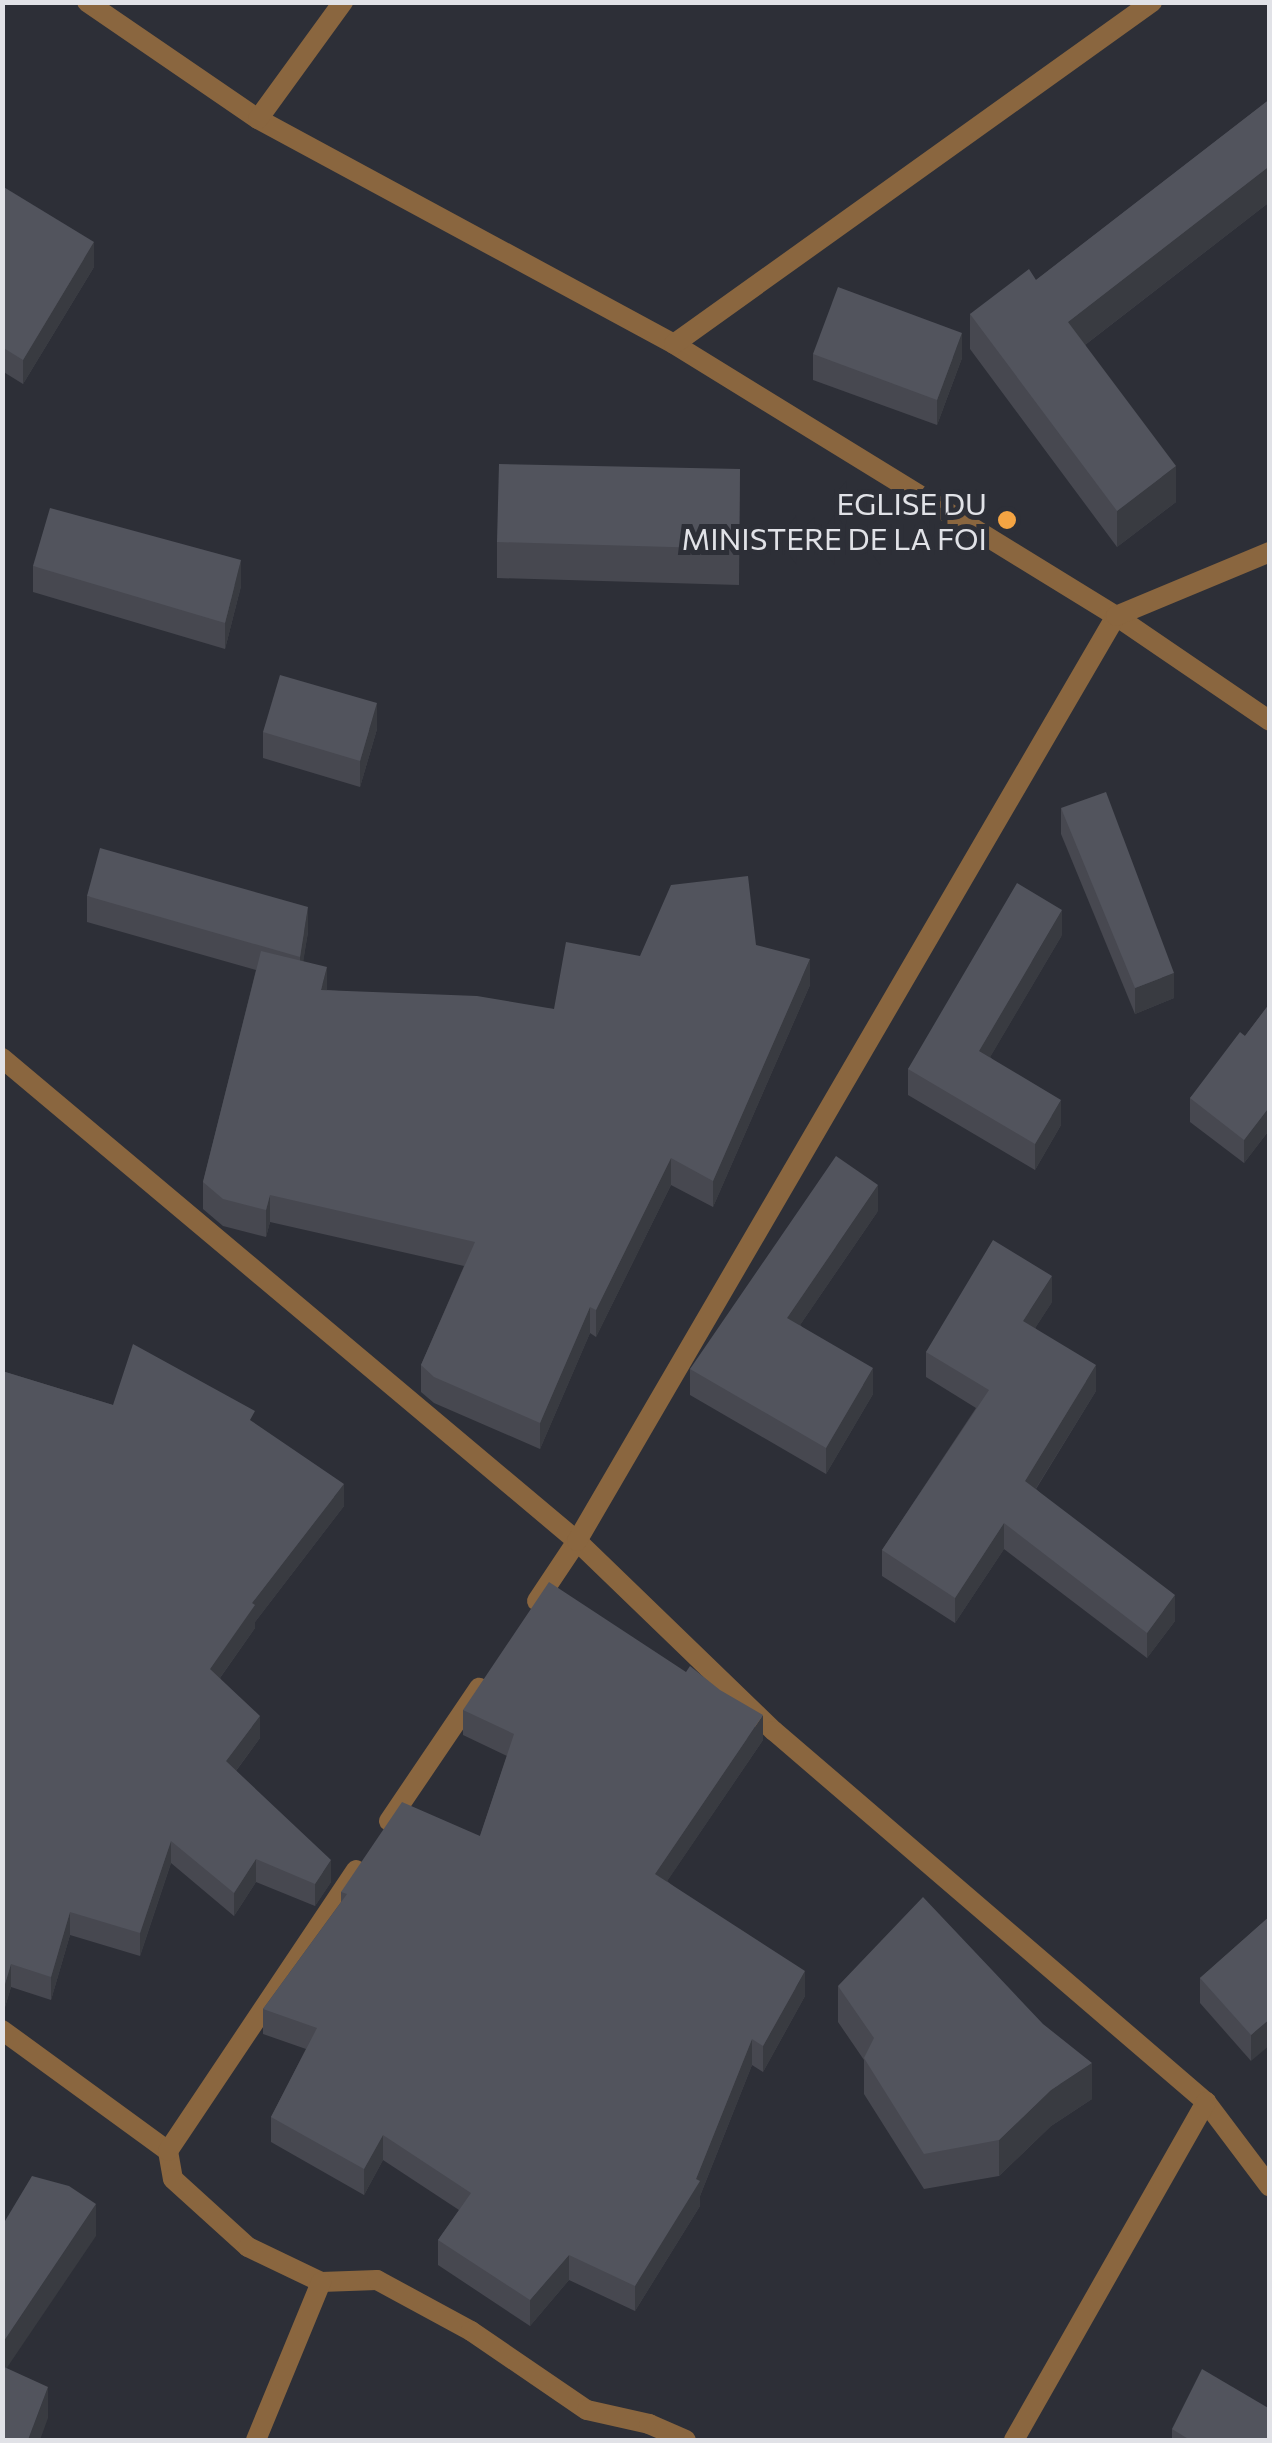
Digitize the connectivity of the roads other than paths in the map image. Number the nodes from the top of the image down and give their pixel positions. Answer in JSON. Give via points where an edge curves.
{"nodes":[{"id":1,"x":87,"y":2,"type":"edge"},
{"id":2,"x":344,"y":2,"type":"edge"},
{"id":3,"x":1152,"y":2,"type":"edge"},
{"id":4,"x":258,"y":119,"type":"junction"},
{"id":5,"x":674,"y":344,"type":"junction"},
{"id":6,"x":1270,"y":552,"type":"edge"},
{"id":7,"x":1116,"y":616,"type":"junction"},
{"id":8,"x":1270,"y":722,"type":"edge"},
{"id":9,"x":2,"y":1058,"type":"edge"},
{"id":10,"x":577,"y":1541,"type":"junction"},
{"id":11,"x":522,"y":1623,"type":"edge"},
{"id":12,"x":489,"y":1673,"type":"edge"},
{"id":13,"x":2,"y":2030,"type":"edge"},
{"id":14,"x":1206,"y":2102,"type":"junction"},
{"id":15,"x":168,"y":2151,"type":"junction"},
{"id":16,"x":1270,"y":2187,"type":"edge"},
{"id":17,"x":321,"y":2282,"type":"junction"},
{"id":18,"x":256,"y":2440,"type":"edge"},
{"id":19,"x":686,"y":2440,"type":"edge"},
{"id":20,"x":1014,"y":2440,"type":"edge"}],
"edges":[{"from":1,"to":4,"type":"street"},
{"from":2,"to":4,"type":"street"},
{"from":3,"to":5,"type":"street"},
{"from":4,"to":5,"type":"street"},
{"from":5,"to":7,"type":"street"},
{"from":6,"to":7,"type":"street"},
{"from":7,"to":8,"type":"street"},
{"from":7,"to":10,"type":"street"},
{"from":9,"to":10,"type":"street"},
{"from":10,"to":11,"type":"street"},
{"from":10,"to":14,"type":"street","via":[[774,1730]]},
{"from":12,"to":15,"type":"street"},
{"from":13,"to":15,"type":"street"},
{"from":14,"to":16,"type":"street"},
{"from":14,"to":20,"type":"street"},
{"from":15,"to":17,"type":"street","via":[[173,2179],[248,2246]]},
{"from":17,"to":18,"type":"street"},
{"from":17,"to":19,"type":"street","via":[[377,2280],[471,2331],[587,2410]]}]}
